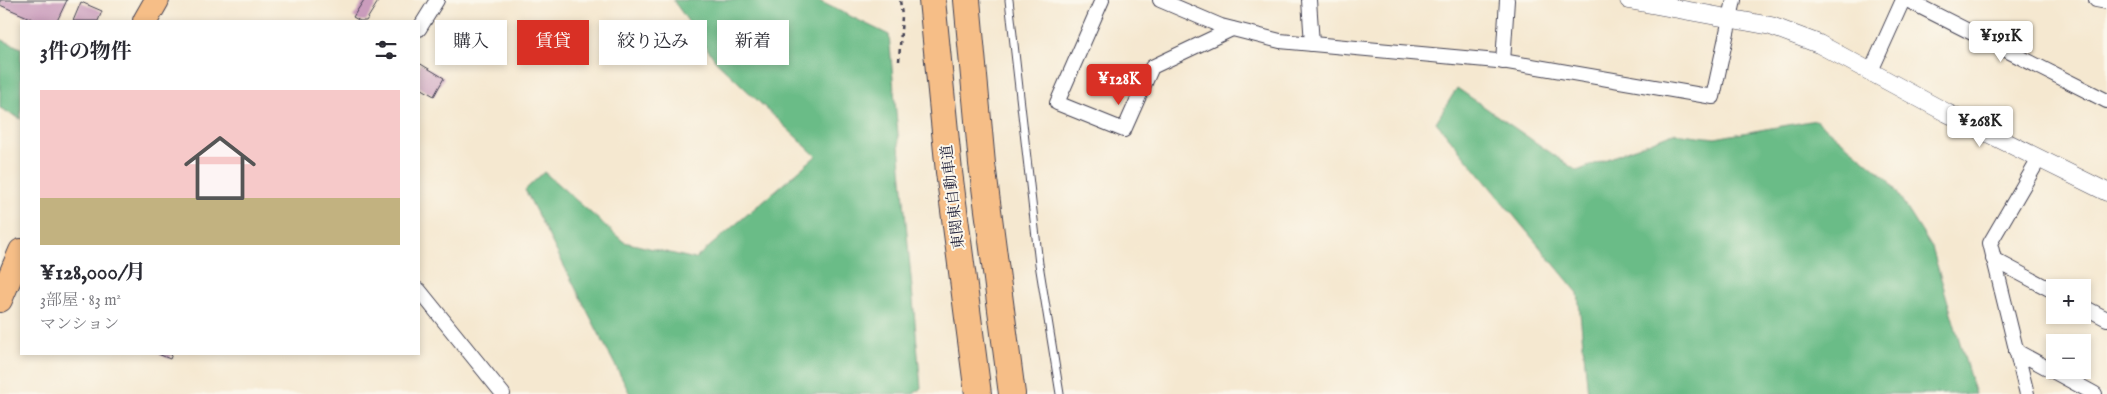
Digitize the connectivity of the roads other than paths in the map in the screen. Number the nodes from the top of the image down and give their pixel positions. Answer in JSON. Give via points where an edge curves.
{"nodes":[{"id":1,"x":157,"y":0,"type":"edge"},
{"id":2,"x":437,"y":0,"type":"edge"},
{"id":3,"x":932,"y":0,"type":"edge"},
{"id":4,"x":967,"y":0,"type":"edge"},
{"id":5,"x":1009,"y":0,"type":"edge"},
{"id":6,"x":1102,"y":0,"type":"edge"},
{"id":7,"x":1160,"y":0,"type":"edge"},
{"id":8,"x":1309,"y":0,"type":"edge"},
{"id":9,"x":1507,"y":0,"type":"edge"},
{"id":10,"x":1629,"y":0,"type":"edge"},
{"id":11,"x":1903,"y":0,"type":"edge"},
{"id":12,"x":1907,"y":0,"type":"edge"},
{"id":13,"x":2096,"y":0,"type":"edge"},
{"id":14,"x":2107,"y":2,"type":"edge"},
{"id":15,"x":1732,"y":8,"type":"edge"},
{"id":16,"x":146,"y":20,"type":"edge"},
{"id":17,"x":420,"y":27,"type":"edge"},
{"id":18,"x":1232,"y":29,"type":"junction"},
{"id":19,"x":1312,"y":44,"type":"junction"},
{"id":20,"x":1503,"y":62,"type":"junction"},
{"id":21,"x":1871,"y":71,"type":"junction"},
{"id":22,"x":2107,"y":101,"type":"edge"},
{"id":23,"x":2039,"y":159,"type":"junction"},
{"id":24,"x":2107,"y":192,"type":"edge"},
{"id":25,"x":20,"y":253,"type":"edge"},
{"id":26,"x":1993,"y":259,"type":"junction"},
{"id":27,"x":2046,"y":287,"type":"edge"},
{"id":28,"x":420,"y":291,"type":"edge"},
{"id":29,"x":0,"y":300,"type":"edge"},
{"id":30,"x":2091,"y":311,"type":"edge"},
{"id":31,"x":2107,"y":319,"type":"edge"},
{"id":32,"x":2016,"y":351,"type":"junction"},
{"id":33,"x":503,"y":394,"type":"edge"},
{"id":34,"x":978,"y":394,"type":"edge"},
{"id":35,"x":1012,"y":394,"type":"edge"},
{"id":36,"x":1060,"y":394,"type":"edge"},
{"id":37,"x":2027,"y":394,"type":"edge"},
{"id":38,"x":2095,"y":394,"type":"edge"}],
"edges":[{"from":1,"to":16,"type":"highway"},
{"from":2,"to":17,"type":"street"},
{"from":3,"to":34,"type":"highway","name":"東関東自動車道","via":[[949,172]]},
{"from":4,"to":35,"type":"highway","via":[[982,164]]},
{"from":5,"to":36,"type":"lane","via":[[1039,264]]},
{"from":6,"to":18,"type":"street","via":[[1057,103],[1124,130],[1152,67]]},
{"from":7,"to":18,"type":"street"},
{"from":8,"to":19,"type":"street"},
{"from":9,"to":20,"type":"street"},
{"from":10,"to":15,"type":"street"},
{"from":11,"to":21,"type":"street"},
{"from":12,"to":22,"type":"street"},
{"from":13,"to":14,"type":"street"},
{"from":15,"to":20,"type":"street","via":[[1712,97]]},
{"from":15,"to":21,"type":"street","via":[[1819,44]]},
{"from":18,"to":19,"type":"street","via":[[1280,41]]},
{"from":19,"to":20,"type":"street"},
{"from":21,"to":23,"type":"street"},
{"from":23,"to":24,"type":"street"},
{"from":23,"to":26,"type":"street","via":[[1990,244]]},
{"from":25,"to":29,"type":"highway"},
{"from":26,"to":27,"type":"street"},
{"from":26,"to":32,"type":"street"},
{"from":28,"to":33,"type":"street"},
{"from":30,"to":31,"type":"street"},
{"from":32,"to":37,"type":"street"},
{"from":32,"to":38,"type":"street"}]}
